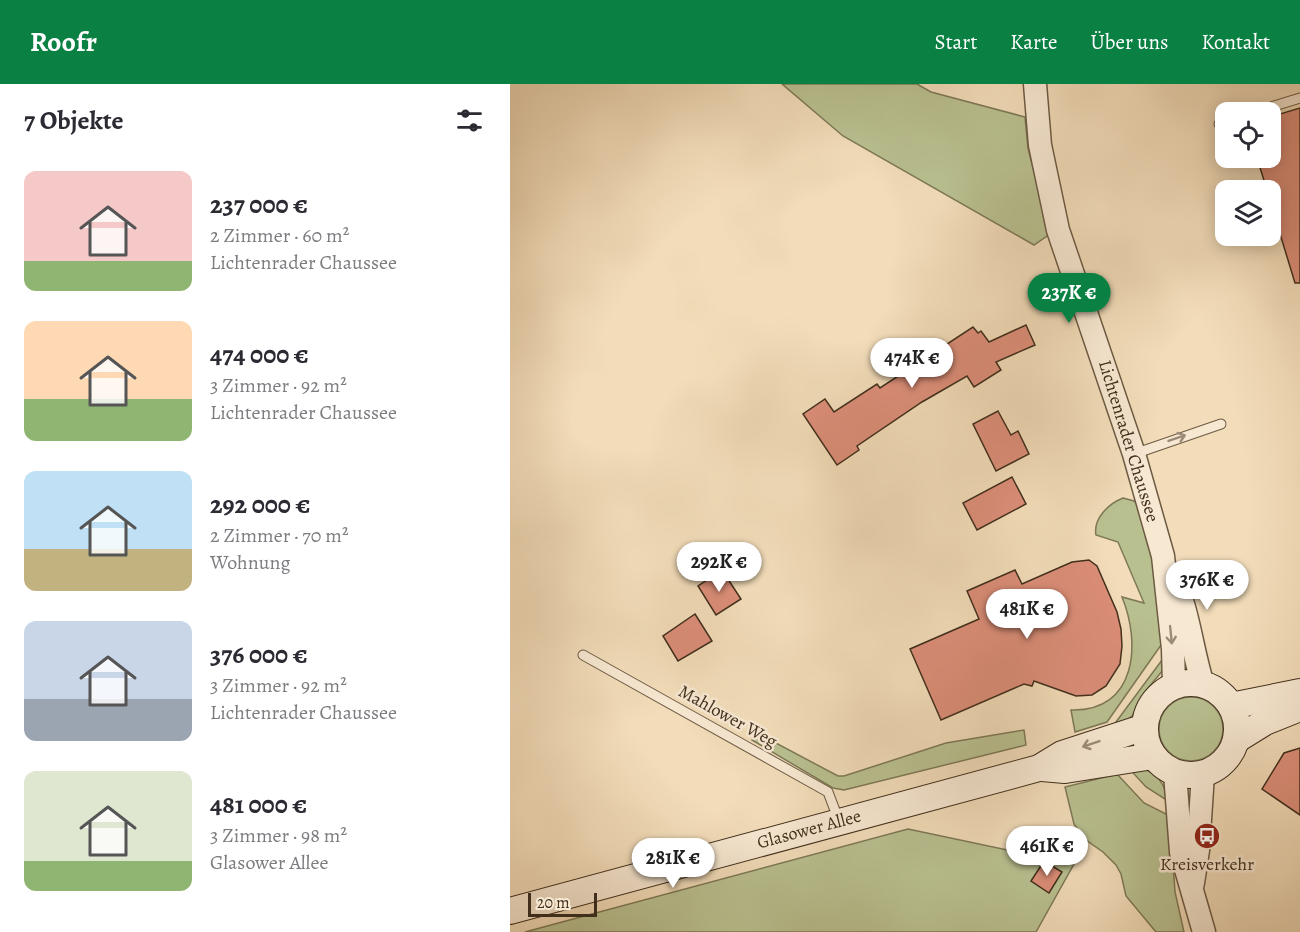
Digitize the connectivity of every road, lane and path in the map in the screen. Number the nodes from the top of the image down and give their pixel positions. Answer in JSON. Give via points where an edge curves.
{"nodes":[{"id":1,"x":1035,"y":84,"type":"edge"},
{"id":2,"x":1300,"y":98,"type":"edge"},
{"id":3,"x":1281,"y":104,"type":"edge"},
{"id":4,"x":1221,"y":424,"type":"dead end"},
{"id":5,"x":1134,"y":454,"type":"junction"},
{"id":6,"x":1163,"y":556,"type":"junction"},
{"id":7,"x":583,"y":655,"type":"dead end"},
{"id":8,"x":1203,"y":685,"type":"junction"},
{"id":9,"x":1174,"y":686,"type":"junction"},
{"id":10,"x":1300,"y":692,"type":"edge"},
{"id":11,"x":1231,"y":706,"type":"junction"},
{"id":12,"x":1300,"y":708,"type":"edge"},
{"id":13,"x":1145,"y":727,"type":"junction"},
{"id":14,"x":1236,"y":740,"type":"junction"},
{"id":15,"x":1153,"y":756,"type":"junction"},
{"id":16,"x":1039,"y":768,"type":"junction"},
{"id":17,"x":1175,"y":773,"type":"junction"},
{"id":18,"x":1203,"y":774,"type":"junction"},
{"id":19,"x":840,"y":821,"type":"junction"},
{"id":20,"x":1192,"y":887,"type":"junction"},
{"id":21,"x":510,"y":911,"type":"edge"},
{"id":22,"x":1204,"y":932,"type":"edge"}],
"edges":[{"from":1,"to":5,"type":"street","name":"Lichtenrader Chaussee","via":[[1040,145],[1058,230]]},
{"from":2,"to":3,"type":"lane"},
{"from":5,"to":4,"type":"lane","one_way":true},
{"from":5,"to":6,"type":"street","name":"Lichtenrader Chaussee"},
{"from":6,"to":8,"type":"street","name":"Lichtenrader Chaussee","via":[[1186,608],[1192,651]]},
{"from":6,"to":9,"type":"street","name":"Lichtenrader Chaussee","one_way":true},
{"from":7,"to":19,"type":"lane","name":"Mahlower Weg","via":[[828,792]]},
{"from":8,"to":9,"type":"main road"},
{"from":8,"to":11,"type":"main road"},
{"from":9,"to":13,"type":"main road","via":[[1154,702]]},
{"from":10,"to":11,"type":"main road"},
{"from":11,"to":14,"type":"main road","via":[[1237,723]]},
{"from":12,"to":14,"type":"main road","via":[[1265,722]]},
{"from":13,"to":15,"type":"main road"},
{"from":13,"to":16,"type":"main road","name":"Glasower Allee","one_way":true,"via":[[1062,754]]},
{"from":14,"to":18,"type":"main road","via":[[1224,762]]},
{"from":15,"to":16,"type":"main road","name":"Glasower Allee","via":[[1065,770]]},
{"from":15,"to":17,"type":"main road"},
{"from":16,"to":19,"type":"main road","name":"Glasower Allee"},
{"from":17,"to":18,"type":"main road"},
{"from":17,"to":20,"type":"street","via":[[1181,852]]},
{"from":18,"to":20,"type":"street"},
{"from":19,"to":21,"type":"main road","name":"Glasower Allee"},
{"from":20,"to":22,"type":"street"}]}
